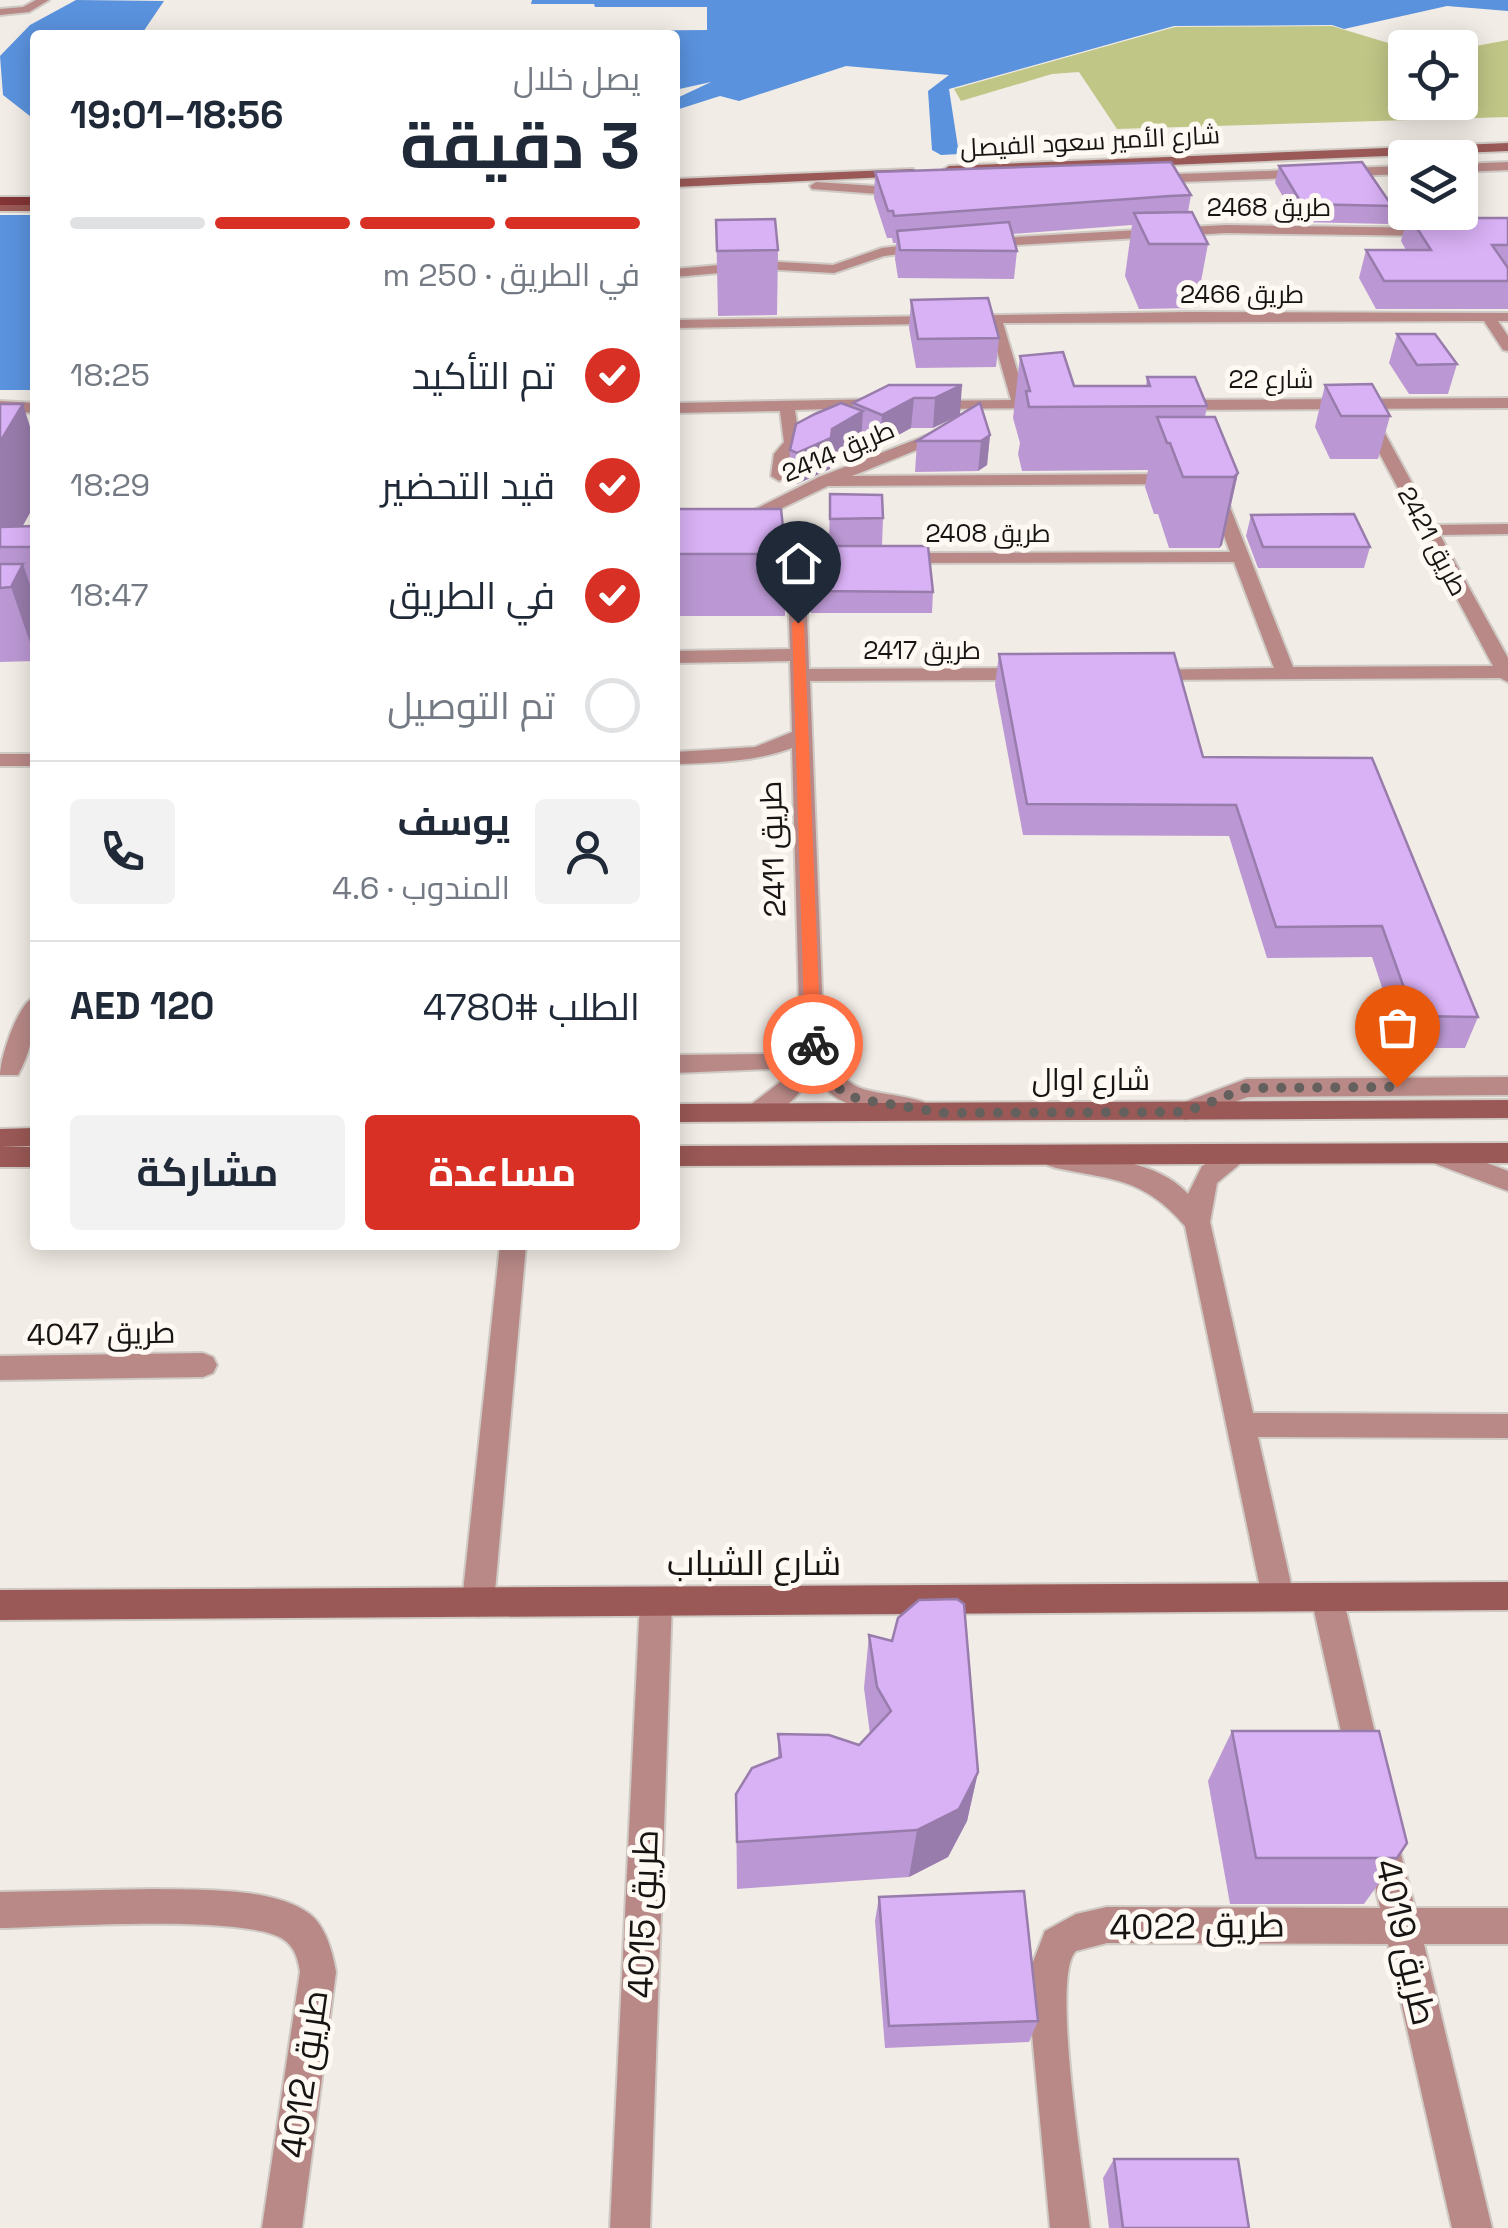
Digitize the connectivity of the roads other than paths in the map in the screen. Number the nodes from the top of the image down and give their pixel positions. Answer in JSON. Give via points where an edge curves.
{"nodes":[{"id":1,"x":44,"y":0,"type":"edge"},
{"id":2,"x":0,"y":12,"type":"edge"},
{"id":3,"x":1508,"y":146,"type":"edge"},
{"id":4,"x":1508,"y":155,"type":"edge"},
{"id":5,"x":1478,"y":156,"type":"edge"},
{"id":6,"x":1388,"y":160,"type":"edge"},
{"id":7,"x":1508,"y":166,"type":"edge"},
{"id":8,"x":1478,"y":167,"type":"edge"},
{"id":9,"x":1388,"y":171,"type":"edge"},
{"id":10,"x":934,"y":180,"type":"edge"},
{"id":11,"x":1140,"y":180,"type":"edge"},
{"id":12,"x":680,"y":184,"type":"edge"},
{"id":13,"x":915,"y":186,"type":"edge"},
{"id":14,"x":0,"y":192,"type":"edge"},
{"id":15,"x":30,"y":192,"type":"edge"},
{"id":16,"x":680,"y":195,"type":"edge"},
{"id":17,"x":0,"y":204,"type":"edge"},
{"id":18,"x":30,"y":204,"type":"edge"},
{"id":19,"x":1448,"y":232,"type":"edge"},
{"id":20,"x":971,"y":244,"type":"edge"},
{"id":21,"x":934,"y":247,"type":"edge"},
{"id":22,"x":680,"y":273,"type":"edge"},
{"id":23,"x":1488,"y":317,"type":"junction"},
{"id":24,"x":1508,"y":317,"type":"edge"},
{"id":25,"x":995,"y":320,"type":"junction"},
{"id":26,"x":680,"y":324,"type":"edge"},
{"id":27,"x":1508,"y":346,"type":"edge"},
{"id":28,"x":1508,"y":403,"type":"edge"},
{"id":29,"x":982,"y":404,"type":"junction"},
{"id":30,"x":1020,"y":404,"type":"junction"},
{"id":31,"x":1361,"y":404,"type":"junction"},
{"id":32,"x":868,"y":405,"type":"junction"},
{"id":33,"x":1075,"y":405,"type":"edge"},
{"id":34,"x":1148,"y":405,"type":"edge"},
{"id":35,"x":1182,"y":405,"type":"junction"},
{"id":36,"x":0,"y":406,"type":"edge"},
{"id":37,"x":787,"y":406,"type":"junction"},
{"id":38,"x":30,"y":408,"type":"edge"},
{"id":39,"x":680,"y":408,"type":"edge"},
{"id":40,"x":1190,"y":423,"type":"edge"},
{"id":41,"x":793,"y":442,"type":"junction"},
{"id":42,"x":779,"y":476,"type":"dead end"},
{"id":43,"x":825,"y":482,"type":"junction"},
{"id":44,"x":1508,"y":529,"type":"edge"},
{"id":45,"x":1426,"y":530,"type":"junction"},
{"id":46,"x":720,"y":531,"type":"edge"},
{"id":47,"x":1241,"y":557,"type":"junction"},
{"id":48,"x":796,"y":558,"type":"dead end"},
{"id":49,"x":873,"y":558,"type":"edge"},
{"id":50,"x":680,"y":657,"type":"edge"},
{"id":51,"x":799,"y":666,"type":"junction"},
{"id":52,"x":1054,"y":674,"type":"edge"},
{"id":53,"x":1123,"y":674,"type":"edge"},
{"id":54,"x":1286,"y":674,"type":"junction"},
{"id":55,"x":1507,"y":674,"type":"edge"},
{"id":56,"x":801,"y":736,"type":"junction"},
{"id":57,"x":680,"y":758,"type":"edge"},
{"id":58,"x":707,"y":758,"type":"junction"},
{"id":59,"x":0,"y":760,"type":"edge"},
{"id":60,"x":30,"y":760,"type":"edge"},
{"id":61,"x":803,"y":771,"type":"junction"},
{"id":62,"x":30,"y":1016,"type":"edge"},
{"id":63,"x":812,"y":1040,"type":"junction"},
{"id":64,"x":763,"y":1063,"type":"dead end"},
{"id":65,"x":680,"y":1064,"type":"edge"},
{"id":66,"x":4,"y":1069,"type":"edge"},
{"id":67,"x":30,"y":1069,"type":"edge"},
{"id":68,"x":1508,"y":1086,"type":"edge"},
{"id":69,"x":1508,"y":1109,"type":"edge"},
{"id":70,"x":752,"y":1112,"type":"junction"},
{"id":71,"x":1186,"y":1112,"type":"junction"},
{"id":72,"x":680,"y":1113,"type":"edge"},
{"id":73,"x":944,"y":1113,"type":"junction"},
{"id":74,"x":0,"y":1121,"type":"edge"},
{"id":75,"x":30,"y":1121,"type":"edge"},
{"id":76,"x":30,"y":1137,"type":"edge"},
{"id":77,"x":0,"y":1138,"type":"edge"},
{"id":78,"x":1508,"y":1153,"type":"edge"},
{"id":79,"x":1240,"y":1154,"type":"junction"},
{"id":80,"x":1438,"y":1154,"type":"junction"},
{"id":81,"x":0,"y":1156,"type":"edge"},
{"id":82,"x":30,"y":1156,"type":"edge"},
{"id":83,"x":680,"y":1156,"type":"edge"},
{"id":84,"x":1041,"y":1156,"type":"junction"},
{"id":85,"x":1508,"y":1181,"type":"edge"},
{"id":86,"x":1197,"y":1222,"type":"junction"},
{"id":87,"x":513,"y":1250,"type":"edge"},
{"id":88,"x":203,"y":1365,"type":"dead end"},
{"id":89,"x":0,"y":1368,"type":"edge"},
{"id":90,"x":1239,"y":1425,"type":"junction"},
{"id":91,"x":1508,"y":1426,"type":"edge"},
{"id":92,"x":1508,"y":1596,"type":"edge"},
{"id":93,"x":1278,"y":1597,"type":"junction"},
{"id":94,"x":1327,"y":1597,"type":"junction"},
{"id":95,"x":656,"y":1601,"type":"junction"},
{"id":96,"x":478,"y":1602,"type":"junction"},
{"id":97,"x":0,"y":1605,"type":"edge"},
{"id":98,"x":0,"y":1910,"type":"edge"},
{"id":99,"x":1401,"y":1924,"type":"junction"},
{"id":100,"x":1508,"y":1926,"type":"edge"},
{"id":101,"x":282,"y":2228,"type":"edge"},
{"id":102,"x":630,"y":2228,"type":"edge"},
{"id":103,"x":1070,"y":2228,"type":"edge"},
{"id":104,"x":1472,"y":2228,"type":"edge"}],
"edges":[{"from":1,"to":2,"type":"street"},
{"from":3,"to":12,"type":"street","name":"شارع الأمير سعود الفيصل"},
{"from":4,"to":5,"type":"street"},
{"from":6,"to":10,"type":"street","name":"شارع الأمير سعود الفيصل"},
{"from":7,"to":8,"type":"street"},
{"from":9,"to":11,"type":"street"},
{"from":13,"to":16,"type":"street"},
{"from":14,"to":15,"type":"street"},
{"from":17,"to":18,"type":"street"},
{"from":19,"to":20,"type":"street","name":"طريق 2468","via":[[1226,229]]},
{"from":21,"to":22,"type":"street","via":[[882,252],[834,269]]},
{"from":23,"to":24,"type":"street","name":"طريق 2466"},
{"from":23,"to":25,"type":"street","name":"طريق 2466"},
{"from":23,"to":27,"type":"street"},
{"from":25,"to":26,"type":"street","name":"طريق 2466"},
{"from":25,"to":30,"type":"street"},
{"from":28,"to":31,"type":"street","name":"شارع 22"},
{"from":29,"to":30,"type":"street"},
{"from":29,"to":32,"type":"street"},
{"from":29,"to":43,"type":"street","name":"طريق 2414","via":[[980,419]]},
{"from":30,"to":33,"type":"street"},
{"from":31,"to":35,"type":"street","name":"شارع 22"},
{"from":31,"to":45,"type":"street","name":"طريق 2421"},
{"from":32,"to":37,"type":"street"},
{"from":32,"to":41,"type":"street","via":[[845,424]]},
{"from":34,"to":35,"type":"street","name":"شارع 22"},
{"from":35,"to":40,"type":"street"},
{"from":36,"to":38,"type":"street"},
{"from":37,"to":39,"type":"street"},
{"from":37,"to":41,"type":"street"},
{"from":41,"to":42,"type":"street","via":[[779,460]]},
{"from":43,"to":46,"type":"street","name":"طريق 2414"},
{"from":43,"to":47,"type":"street","via":[[1201,478]]},
{"from":44,"to":45,"type":"street"},
{"from":45,"to":55,"type":"street","name":"طريق 2421"},
{"from":47,"to":49,"type":"street","name":"طريق 2408"},
{"from":47,"to":54,"type":"street"},
{"from":48,"to":51,"type":"street","name":"طريق 2411"},
{"from":50,"to":51,"type":"street"},
{"from":51,"to":52,"type":"street","name":"طريق 2417"},
{"from":51,"to":56,"type":"street","name":"طريق 2411"},
{"from":53,"to":54,"type":"street"},
{"from":54,"to":55,"type":"street"},
{"from":56,"to":58,"type":"street","via":[[775,750]]},
{"from":56,"to":61,"type":"street","name":"طريق 2411"},
{"from":57,"to":58,"type":"street"},
{"from":58,"to":61,"type":"street"},
{"from":59,"to":60,"type":"street"},
{"from":61,"to":63,"type":"street","name":"طريق 2411"},
{"from":62,"to":66,"type":"street"},
{"from":63,"to":70,"type":"street","name":"طريق 2411","via":[[795,1086]]},
{"from":63,"to":73,"type":"street","name":"طريق 2411","via":[[822,1072],[843,1092]]},
{"from":64,"to":65,"type":"street"},
{"from":66,"to":67,"type":"street"},
{"from":68,"to":71,"type":"street","via":[[1246,1088]]},
{"from":69,"to":71,"type":"street","name":"شارع اوال"},
{"from":70,"to":72,"type":"street","name":"شارع اوال"},
{"from":70,"to":73,"type":"street","name":"شارع اوال"},
{"from":71,"to":73,"type":"street","name":"شارع اوال"},
{"from":74,"to":75,"type":"street"},
{"from":76,"to":77,"type":"street"},
{"from":78,"to":80,"type":"street"},
{"from":79,"to":80,"type":"street"},
{"from":79,"to":84,"type":"street"},
{"from":79,"to":86,"type":"street","via":[[1214,1166],[1205,1180]]},
{"from":80,"to":85,"type":"street"},
{"from":81,"to":82,"type":"street"},
{"from":83,"to":84,"type":"street"},
{"from":84,"to":86,"type":"street","via":[[1147,1178],[1172,1192]]},
{"from":86,"to":90,"type":"street"},
{"from":87,"to":96,"type":"street"},
{"from":88,"to":89,"type":"street","name":"طريق 4047"},
{"from":90,"to":91,"type":"street"},
{"from":90,"to":93,"type":"street"},
{"from":92,"to":94,"type":"street","name":"شارع الشباب"},
{"from":93,"to":94,"type":"street","name":"شارع الشباب"},
{"from":93,"to":95,"type":"street","name":"شارع الشباب"},
{"from":94,"to":99,"type":"street","name":"طريق 4019"},
{"from":95,"to":96,"type":"street","name":"شارع الشباب"},
{"from":95,"to":102,"type":"street","name":"طريق 4015"},
{"from":96,"to":97,"type":"street","name":"شارع الشباب"},
{"from":98,"to":101,"type":"street","name":"طريق 4012","via":[[234,1909],[275,1916],[306,1936],[318,1972]]},
{"from":99,"to":100,"type":"street","name":"طريق 4022"},
{"from":99,"to":103,"type":"street","name":"طريق 4022","via":[[1107,1925],[1066,1936],[1054,1948],[1046,1988]]},
{"from":99,"to":104,"type":"street","name":"طريق 4019"}]}
